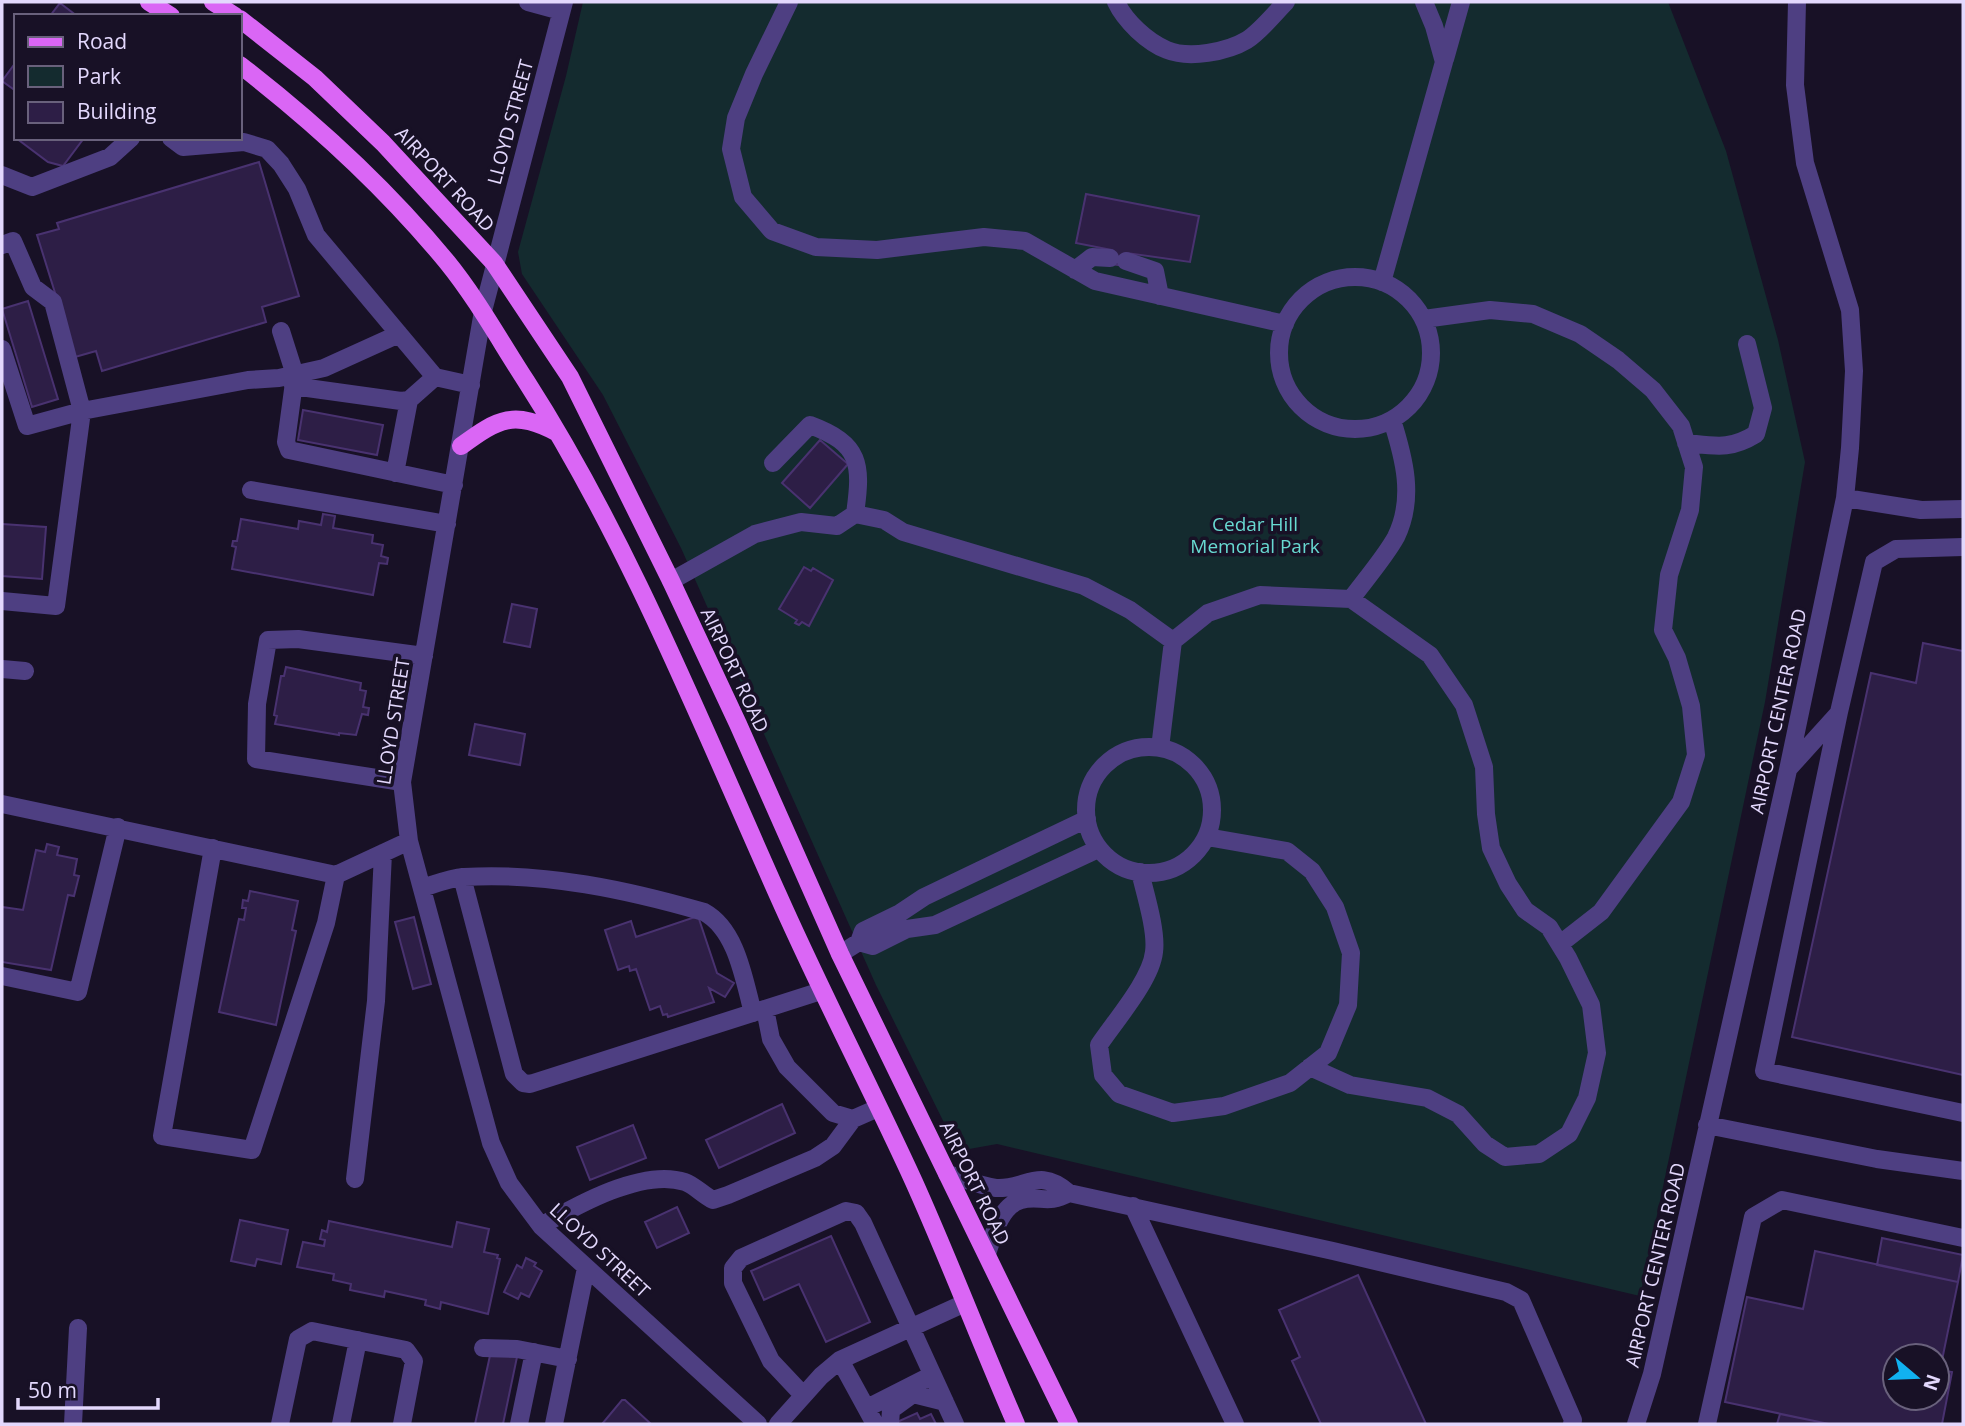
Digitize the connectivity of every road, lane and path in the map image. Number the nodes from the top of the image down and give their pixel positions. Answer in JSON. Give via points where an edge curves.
{"nodes":[{"id":1,"x":149,"y":2,"type":"edge"},
{"id":2,"x":213,"y":2,"type":"edge"},
{"id":3,"x":528,"y":2,"type":"edge"},
{"id":4,"x":789,"y":2,"type":"edge"},
{"id":5,"x":1116,"y":2,"type":"edge"},
{"id":6,"x":1286,"y":2,"type":"edge"},
{"id":7,"x":1424,"y":2,"type":"edge"},
{"id":8,"x":1461,"y":2,"type":"edge"},
{"id":9,"x":1797,"y":2,"type":"edge"},
{"id":10,"x":563,"y":6,"type":"edge"},
{"id":11,"x":168,"y":14,"type":"edge"},
{"id":12,"x":232,"y":14,"type":"edge"},
{"id":13,"x":242,"y":21,"type":"edge"},
{"id":14,"x":1444,"y":62,"type":"junction"},
{"id":15,"x":242,"y":67,"type":"edge"},
{"id":16,"x":129,"y":140,"type":"edge"},
{"id":17,"x":174,"y":140,"type":"edge"},
{"id":18,"x":2,"y":175,"type":"edge"},
{"id":19,"x":2,"y":245,"type":"edge"},
{"id":20,"x":494,"y":262,"type":"junction"},
{"id":21,"x":1075,"y":270,"type":"junction"},
{"id":22,"x":1382,"y":282,"type":"junction"},
{"id":23,"x":1160,"y":296,"type":"junction"},
{"id":24,"x":483,"y":311,"type":"junction"},
{"id":25,"x":1424,"y":320,"type":"junction"},
{"id":26,"x":1285,"y":324,"type":"junction"},
{"id":27,"x":281,"y":331,"type":"dead end"},
{"id":28,"x":399,"y":334,"type":"junction"},
{"id":29,"x":1747,"y":344,"type":"dead end"},
{"id":30,"x":2,"y":349,"type":"edge"},
{"id":31,"x":435,"y":377,"type":"junction"},
{"id":32,"x":294,"y":381,"type":"junction"},
{"id":33,"x":471,"y":385,"type":"junction"},
{"id":34,"x":409,"y":400,"type":"junction"},
{"id":35,"x":82,"y":411,"type":"junction"},
{"id":36,"x":1392,"y":420,"type":"junction"},
{"id":37,"x":558,"y":433,"type":"junction"},
{"id":38,"x":1686,"y":443,"type":"junction"},
{"id":39,"x":460,"y":446,"type":"junction"},
{"id":40,"x":773,"y":463,"type":"dead end"},
{"id":41,"x":395,"y":473,"type":"junction"},
{"id":42,"x":454,"y":485,"type":"junction"},
{"id":43,"x":251,"y":490,"type":"dead end"},
{"id":44,"x":1845,"y":499,"type":"junction"},
{"id":45,"x":1963,"y":509,"type":"edge"},
{"id":46,"x":855,"y":514,"type":"junction"},
{"id":47,"x":447,"y":524,"type":"junction"},
{"id":48,"x":1963,"y":547,"type":"edge"},
{"id":49,"x":671,"y":581,"type":"junction"},
{"id":50,"x":1351,"y":599,"type":"junction"},
{"id":51,"x":2,"y":601,"type":"edge"},
{"id":52,"x":1173,"y":642,"type":"junction"},
{"id":53,"x":424,"y":656,"type":"junction"},
{"id":54,"x":2,"y":669,"type":"edge"},
{"id":55,"x":25,"y":671,"type":"dead end"},
{"id":56,"x":1839,"y":712,"type":"junction"},
{"id":57,"x":1160,"y":748,"type":"junction"},
{"id":58,"x":1788,"y":770,"type":"junction"},
{"id":59,"x":402,"y":782,"type":"junction"},
{"id":60,"x":2,"y":804,"type":"edge"},
{"id":61,"x":1087,"y":819,"type":"junction"},
{"id":62,"x":117,"y":827,"type":"junction"},
{"id":63,"x":1207,"y":837,"type":"junction"},
{"id":64,"x":409,"y":841,"type":"junction"},
{"id":65,"x":213,"y":848,"type":"junction"},
{"id":66,"x":1098,"y":849,"type":"junction"},
{"id":67,"x":383,"y":853,"type":"junction"},
{"id":68,"x":1140,"y":872,"type":"junction"},
{"id":69,"x":336,"y":874,"type":"junction"},
{"id":70,"x":461,"y":877,"type":"junction"},
{"id":71,"x":422,"y":888,"type":"junction"},
{"id":72,"x":903,"y":921,"type":"junction"},
{"id":73,"x":1560,"y":944,"type":"junction"},
{"id":74,"x":839,"y":954,"type":"junction"},
{"id":75,"x":2,"y":976,"type":"edge"},
{"id":76,"x":821,"y":991,"type":"junction"},
{"id":77,"x":759,"y":1011,"type":"junction"},
{"id":78,"x":1310,"y":1067,"type":"junction"},
{"id":79,"x":878,"y":1108,"type":"junction"},
{"id":80,"x":1963,"y":1113,"type":"edge"},
{"id":81,"x":853,"y":1119,"type":"junction"},
{"id":82,"x":1707,"y":1125,"type":"junction"},
{"id":83,"x":1963,"y":1171,"type":"edge"},
{"id":84,"x":947,"y":1174,"type":"junction"},
{"id":85,"x":355,"y":1179,"type":"dead end"},
{"id":86,"x":1069,"y":1193,"type":"junction"},
{"id":87,"x":1133,"y":1206,"type":"junction"},
{"id":88,"x":541,"y":1226,"type":"junction"},
{"id":89,"x":1963,"y":1238,"type":"edge"},
{"id":90,"x":987,"y":1254,"type":"junction"},
{"id":91,"x":586,"y":1268,"type":"junction"},
{"id":92,"x":965,"y":1303,"type":"junction"},
{"id":93,"x":78,"y":1328,"type":"dead end"},
{"id":94,"x":911,"y":1328,"type":"junction"},
{"id":95,"x":358,"y":1340,"type":"junction"},
{"id":96,"x":483,"y":1348,"type":"dead end"},
{"id":97,"x":534,"y":1352,"type":"junction"},
{"id":98,"x":568,"y":1359,"type":"junction"},
{"id":99,"x":840,"y":1360,"type":"junction"},
{"id":100,"x":932,"y":1375,"type":"junction"},
{"id":101,"x":803,"y":1395,"type":"junction"},
{"id":102,"x":945,"y":1402,"type":"junction"},
{"id":103,"x":867,"y":1408,"type":"junction"},
{"id":104,"x":73,"y":1424,"type":"edge"},
{"id":105,"x":281,"y":1424,"type":"edge"},
{"id":106,"x":341,"y":1424,"type":"edge"},
{"id":107,"x":402,"y":1424,"type":"edge"},
{"id":108,"x":519,"y":1424,"type":"edge"},
{"id":109,"x":554,"y":1424,"type":"edge"},
{"id":110,"x":758,"y":1424,"type":"edge"},
{"id":111,"x":778,"y":1424,"type":"edge"},
{"id":112,"x":875,"y":1424,"type":"edge"},
{"id":113,"x":890,"y":1424,"type":"edge"},
{"id":114,"x":955,"y":1424,"type":"edge"},
{"id":115,"x":1016,"y":1424,"type":"edge"},
{"id":116,"x":1069,"y":1424,"type":"edge"},
{"id":117,"x":1235,"y":1424,"type":"edge"},
{"id":118,"x":1573,"y":1424,"type":"edge"},
{"id":119,"x":1636,"y":1424,"type":"edge"},
{"id":120,"x":1707,"y":1424,"type":"edge"}],
"edges":[{"from":1,"to":11,"type":"main road"},
{"from":2,"to":12,"type":"main road"},
{"from":3,"to":10,"type":"street"},
{"from":4,"to":21,"type":"street","via":[[736,118],[730,149],[743,197],[772,231],[816,247],[877,250],[984,237],[1025,241]]},
{"from":5,"to":6,"type":"street","via":[[1141,33],[1168,51],[1199,54],[1248,40]]},
{"from":7,"to":14,"type":"street"},
{"from":8,"to":14,"type":"street"},
{"from":9,"to":44,"type":"street","name":"AIRPORT CENTER ROAD","via":[[1794,85],[1805,163],[1850,310],[1854,371]]},
{"from":10,"to":20,"type":"street","name":"LLOYD STREET"},
{"from":13,"to":20,"type":"main road","name":"AIRPORT ROAD","via":[[315,78],[383,143]]},
{"from":14,"to":22,"type":"street"},
{"from":15,"to":24,"type":"main road","via":[[343,151],[448,263]]},
{"from":16,"to":18,"type":"street","via":[[110,157],[32,187]]},
{"from":17,"to":28,"type":"street","via":[[183,147],[244,142],[267,149],[297,189],[316,236]]},
{"from":19,"to":35,"type":"street","via":[[13,241],[33,287],[52,302]]},
{"from":20,"to":24,"type":"street","name":"LLOYD STREET"},
{"from":20,"to":49,"type":"main road","name":"AIRPORT ROAD","via":[[570,377]]},
{"from":21,"to":23,"type":"street","via":[[1095,281]]},
{"from":21,"to":23,"type":"street","via":[[1092,257],[1118,259],[1155,271]]},
{"from":22,"to":25,"type":"street","via":[[1409,298]]},
{"from":22,"to":26,"type":"street","via":[[1340,278],[1317,287],[1298,303]]},
{"from":23,"to":26,"type":"street"},
{"from":24,"to":33,"type":"street","name":"LLOYD STREET"},
{"from":24,"to":37,"type":"main road"},
{"from":25,"to":36,"type":"street","via":[[1432,344],[1430,370],[1420,394]]},
{"from":25,"to":38,"type":"street","via":[[1490,310],[1533,314],[1580,334],[1653,390],[1681,426]]},
{"from":26,"to":36,"type":"street","via":[[1279,348],[1281,373],[1291,396],[1308,414],[1330,426],[1355,430]]},
{"from":27,"to":32,"type":"street"},
{"from":28,"to":31,"type":"street"},
{"from":28,"to":32,"type":"street"},
{"from":29,"to":38,"type":"street","via":[[1763,408],[1756,433],[1740,444],[1721,447]]},
{"from":30,"to":35,"type":"street","via":[[27,426]]},
{"from":31,"to":33,"type":"street"},
{"from":31,"to":34,"type":"street"},
{"from":32,"to":34,"type":"street"},
{"from":32,"to":35,"type":"street","via":[[248,380]]},
{"from":32,"to":41,"type":"street","via":[[286,442],[289,450]]},
{"from":33,"to":39,"type":"street","name":"LLOYD STREET"},
{"from":34,"to":41,"type":"street"},
{"from":35,"to":51,"type":"street","via":[[56,606]]},
{"from":36,"to":50,"type":"street","via":[[1405,460],[1407,498],[1396,536]]},
{"from":37,"to":39,"type":"main road","via":[[519,418],[485,428]]},
{"from":37,"to":76,"type":"main road","via":[[663,639]]},
{"from":38,"to":73,"type":"street","via":[[1693,467],[1690,510],[1670,575],[1663,630],[1691,706],[1696,755],[1681,802],[1601,912]]},
{"from":39,"to":42,"type":"street","name":"LLOYD STREET"},
{"from":40,"to":46,"type":"street","via":[[810,425],[831,433],[854,453],[860,481]]},
{"from":41,"to":42,"type":"street"},
{"from":42,"to":47,"type":"street","name":"LLOYD STREET"},
{"from":43,"to":47,"type":"street"},
{"from":44,"to":45,"type":"street","via":[[1921,510]]},
{"from":44,"to":58,"type":"street","name":"AIRPORT CENTER ROAD"},
{"from":46,"to":49,"type":"street","via":[[837,526],[801,522],[755,534]]},
{"from":46,"to":52,"type":"street","via":[[1084,586],[1130,610]]},
{"from":47,"to":53,"type":"street","name":"LLOYD STREET"},
{"from":48,"to":56,"type":"street","via":[[1896,549],[1874,562]]},
{"from":49,"to":74,"type":"main road","name":"AIRPORT ROAD"},
{"from":50,"to":52,"type":"street","via":[[1260,595],[1208,612]]},
{"from":50,"to":73,"type":"street","via":[[1430,655],[1464,705],[1484,767],[1491,848],[1525,910],[1549,927]]},
{"from":52,"to":57,"type":"street"},
{"from":53,"to":59,"type":"street","name":"LLOYD STREET"},
{"from":53,"to":59,"type":"street","via":[[298,639],[268,640],[257,704],[256,759]]},
{"from":54,"to":55,"type":"street"},
{"from":56,"to":58,"type":"street"},
{"from":56,"to":80,"type":"street","via":[[1765,1071]]},
{"from":57,"to":61,"type":"street","via":[[1132,748],[1098,771],[1089,789]]},
{"from":57,"to":63,"type":"street","via":[[1189,760],[1203,776],[1212,805]]},
{"from":58,"to":82,"type":"street","name":"AIRPORT CENTER ROAD"},
{"from":59,"to":64,"type":"street","name":"LLOYD STREET"},
{"from":60,"to":62,"type":"street"},
{"from":61,"to":66,"type":"street"},
{"from":61,"to":72,"type":"street","via":[[924,897]]},
{"from":62,"to":65,"type":"street"},
{"from":62,"to":75,"type":"street","via":[[79,992]]},
{"from":63,"to":68,"type":"street","via":[[1194,855],[1177,867]]},
{"from":63,"to":78,"type":"street","via":[[1287,851],[1312,871],[1335,907],[1351,953],[1348,1005],[1328,1053]]},
{"from":64,"to":67,"type":"street"},
{"from":64,"to":71,"type":"street","name":"LLOYD STREET"},
{"from":65,"to":69,"type":"street"},
{"from":65,"to":69,"type":"street","via":[[162,1136],[252,1150],[327,923]]},
{"from":66,"to":68,"type":"street","via":[[1114,863]]},
{"from":66,"to":72,"type":"street","via":[[935,925]]},
{"from":67,"to":69,"type":"street"},
{"from":67,"to":85,"type":"street","via":[[376,1001]]},
{"from":68,"to":78,"type":"street","via":[[1154,953],[1142,984],[1099,1045],[1102,1075],[1119,1094],[1173,1113],[1224,1106],[1290,1083]]},
{"from":70,"to":71,"type":"street"},
{"from":70,"to":77,"type":"street","via":[[593,885],[705,912],[733,944]]},
{"from":70,"to":77,"type":"street","via":[[514,1074],[523,1083]]},
{"from":71,"to":88,"type":"street","name":"LLOYD STREET","via":[[491,1143],[509,1182]]},
{"from":72,"to":74,"type":"street","via":[[863,931],[859,942]]},
{"from":73,"to":78,"type":"street","via":[[1591,1005],[1597,1053],[1587,1098],[1569,1134],[1539,1154],[1505,1157],[1485,1144],[1458,1114],[1427,1098],[1350,1085]]},
{"from":74,"to":84,"type":"main road","name":"AIRPORT ROAD"},
{"from":76,"to":77,"type":"street"},
{"from":76,"to":79,"type":"main road"},
{"from":77,"to":81,"type":"street","via":[[787,1067],[833,1113]]},
{"from":79,"to":81,"type":"street"},
{"from":79,"to":92,"type":"main road"},
{"from":81,"to":88,"type":"street","via":[[833,1146],[815,1158],[728,1195],[713,1200],[688,1183],[645,1180],[575,1206]]},
{"from":82,"to":83,"type":"street"},
{"from":82,"to":119,"type":"street","name":"AIRPORT CENTER ROAD","via":[[1652,1374]]},
{"from":84,"to":86,"type":"street","via":[[996,1188],[1040,1180],[1057,1183]]},
{"from":84,"to":90,"type":"main road","name":"AIRPORT ROAD"},
{"from":86,"to":87,"type":"street"},
{"from":86,"to":90,"type":"street","via":[[1056,1200],[1021,1200],[1007,1208]]},
{"from":87,"to":117,"type":"street"},
{"from":87,"to":118,"type":"street","via":[[1506,1292],[1521,1300]]},
{"from":88,"to":91,"type":"street","name":"LLOYD STREET"},
{"from":89,"to":120,"type":"street","via":[[1782,1200],[1753,1217]]},
{"from":90,"to":116,"type":"main road","name":"AIRPORT ROAD"},
{"from":91,"to":98,"type":"street"},
{"from":91,"to":110,"type":"street","name":"LLOYD STREET"},
{"from":92,"to":94,"type":"street"},
{"from":92,"to":115,"type":"main road"},
{"from":93,"to":104,"type":"street"},
{"from":94,"to":99,"type":"street"},
{"from":94,"to":100,"type":"street"},
{"from":94,"to":101,"type":"street","via":[[856,1213],[846,1211],[741,1258],[733,1268],[733,1283],[771,1361]]},
{"from":95,"to":105,"type":"street","via":[[312,1331],[298,1339]]},
{"from":95,"to":106,"type":"street"},
{"from":95,"to":107,"type":"street","via":[[406,1350],[414,1361]]},
{"from":96,"to":97,"type":"street"},
{"from":97,"to":98,"type":"street"},
{"from":97,"to":108,"type":"street"},
{"from":98,"to":109,"type":"street"},
{"from":99,"to":101,"type":"street"},
{"from":99,"to":103,"type":"street"},
{"from":100,"to":102,"type":"street"},
{"from":100,"to":103,"type":"street"},
{"from":101,"to":111,"type":"street"},
{"from":102,"to":113,"type":"street","via":[[913,1394],[891,1410]]},
{"from":102,"to":114,"type":"street"},
{"from":103,"to":112,"type":"street"}]}
